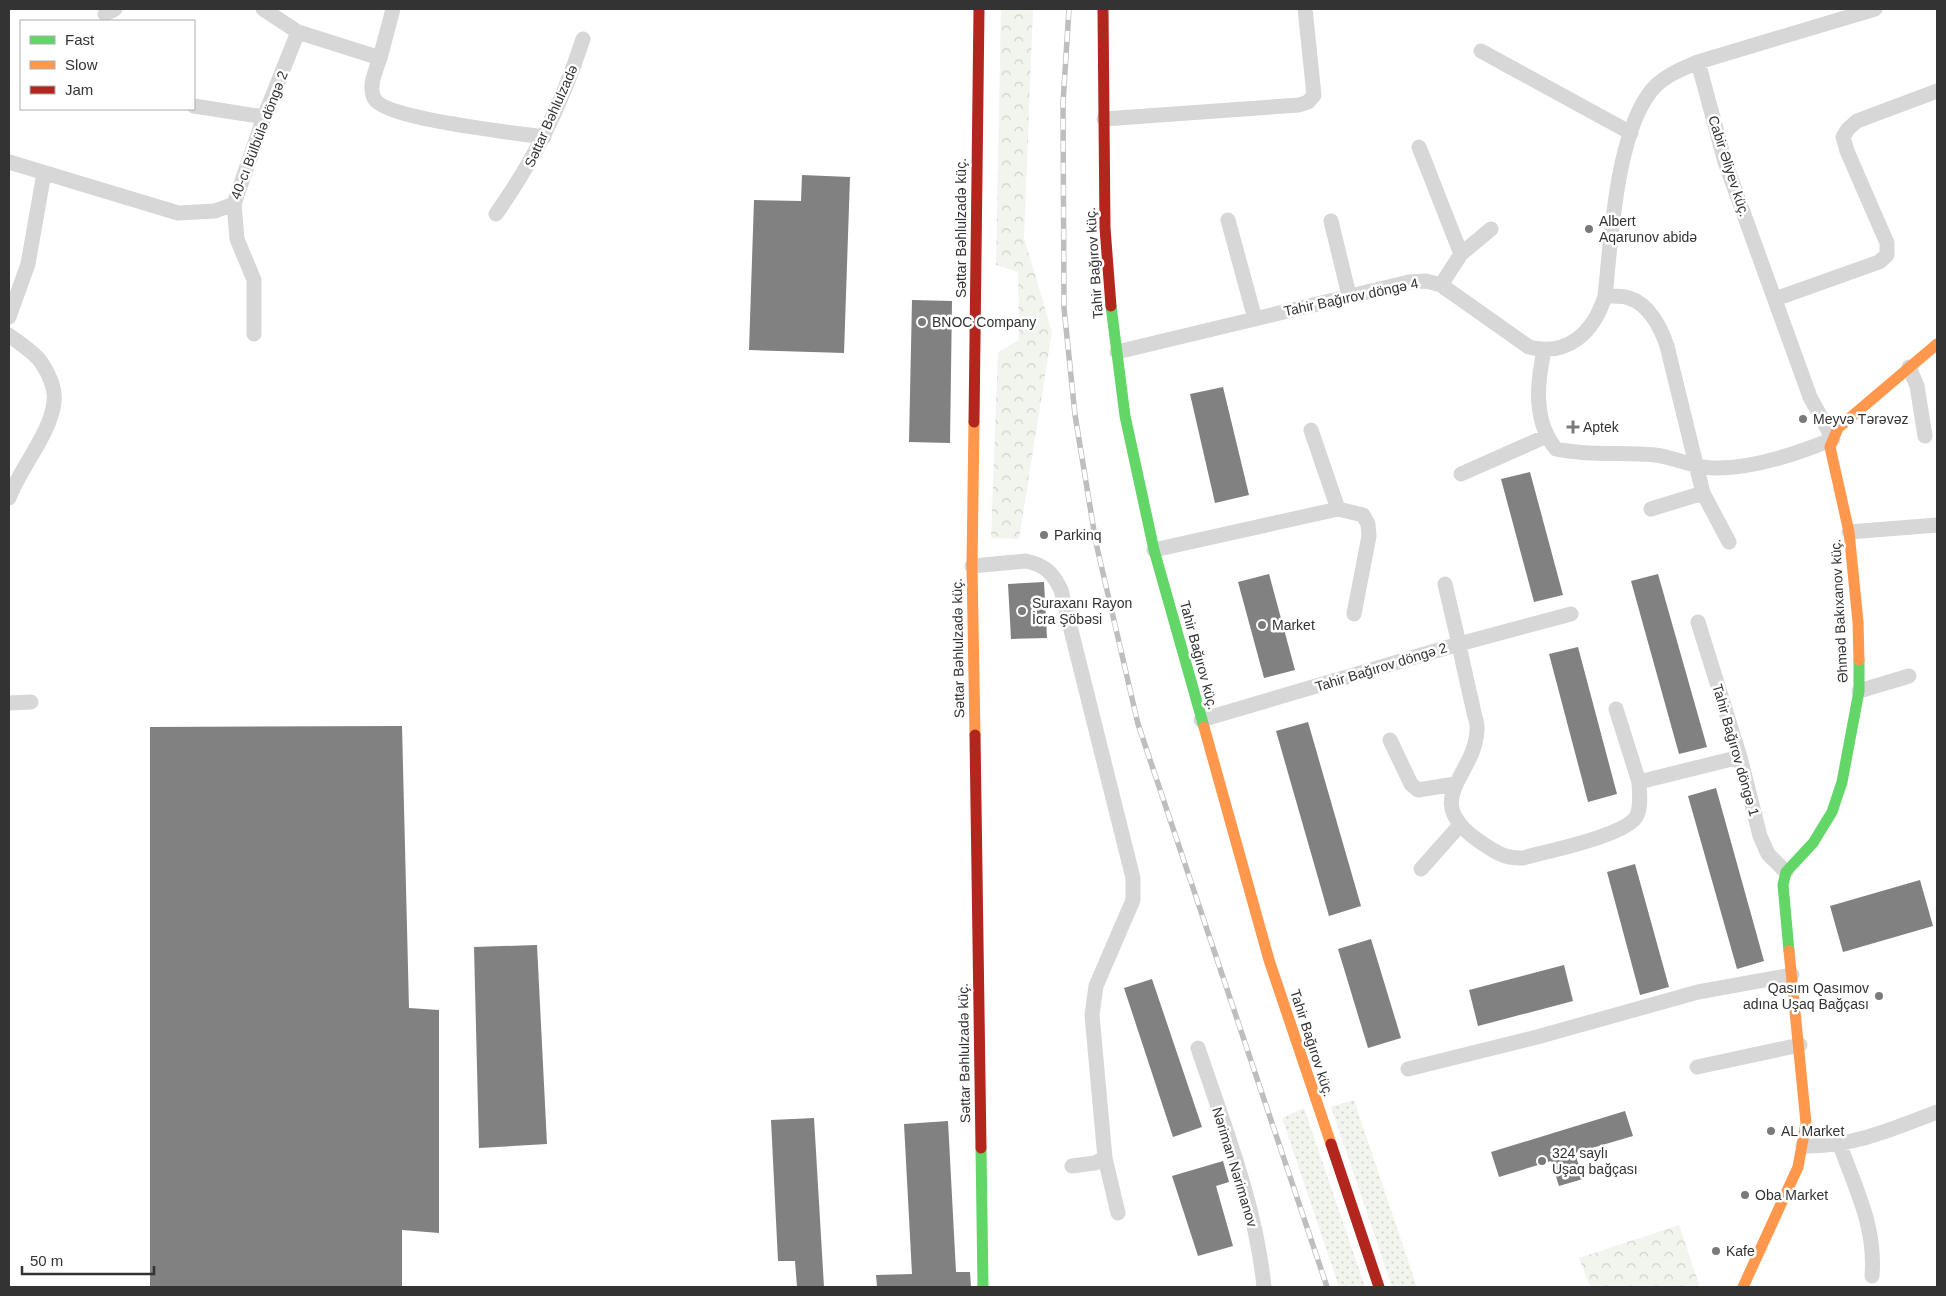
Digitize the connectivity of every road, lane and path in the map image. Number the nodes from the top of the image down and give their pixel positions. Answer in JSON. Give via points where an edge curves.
{"nodes":[{"id":1,"x":263,"y":9,"type":"edge"},
{"id":2,"x":393,"y":9,"type":"edge"},
{"id":3,"x":979,"y":9,"type":"edge"},
{"id":4,"x":1103,"y":9,"type":"edge"},
{"id":5,"x":1305,"y":9,"type":"edge"},
{"id":6,"x":1875,"y":9,"type":"edge"},
{"id":7,"x":298,"y":32,"type":"junction"},
{"id":8,"x":583,"y":39,"type":"dead end"},
{"id":9,"x":1481,"y":51,"type":"dead end"},
{"id":10,"x":380,"y":58,"type":"junction"},
{"id":11,"x":1698,"y":62,"type":"junction"},
{"id":12,"x":1937,"y":91,"type":"edge"},
{"id":13,"x":195,"y":106,"type":"edge"},
{"id":14,"x":264,"y":117,"type":"junction"},
{"id":15,"x":1104,"y":119,"type":"junction"},
{"id":16,"x":1631,"y":133,"type":"junction"},
{"id":17,"x":544,"y":137,"type":"junction"},
{"id":18,"x":1419,"y":147,"type":"dead end"},
{"id":19,"x":9,"y":162,"type":"edge"},
{"id":20,"x":44,"y":173,"type":"junction"},
{"id":21,"x":234,"y":204,"type":"junction"},
{"id":22,"x":496,"y":214,"type":"dead end"},
{"id":23,"x":1228,"y":220,"type":"dead end"},
{"id":24,"x":1331,"y":221,"type":"dead end"},
{"id":25,"x":1491,"y":228,"type":"dead end"},
{"id":26,"x":1461,"y":254,"type":"junction"},
{"id":27,"x":1441,"y":285,"type":"junction"},
{"id":28,"x":1349,"y":295,"type":"junction"},
{"id":29,"x":1606,"y":296,"type":"junction"},
{"id":30,"x":1774,"y":299,"type":"junction"},
{"id":31,"x":9,"y":317,"type":"edge"},
{"id":32,"x":1255,"y":319,"type":"junction"},
{"id":33,"x":254,"y":334,"type":"dead end"},
{"id":34,"x":9,"y":335,"type":"edge"},
{"id":35,"x":1937,"y":344,"type":"edge"},
{"id":36,"x":1544,"y":351,"type":"junction"},
{"id":37,"x":1117,"y":352,"type":"junction"},
{"id":38,"x":1909,"y":368,"type":"junction"},
{"id":39,"x":1311,"y":430,"type":"dead end"},
{"id":40,"x":1547,"y":436,"type":"junction"},
{"id":41,"x":1925,"y":436,"type":"dead end"},
{"id":42,"x":1833,"y":439,"type":"junction"},
{"id":43,"x":1694,"y":465,"type":"junction"},
{"id":44,"x":1461,"y":474,"type":"dead end"},
{"id":45,"x":1703,"y":493,"type":"junction"},
{"id":46,"x":9,"y":498,"type":"edge"},
{"id":47,"x":1338,"y":509,"type":"junction"},
{"id":48,"x":1651,"y":509,"type":"dead end"},
{"id":49,"x":1937,"y":525,"type":"edge"},
{"id":50,"x":1849,"y":532,"type":"junction"},
{"id":51,"x":1730,"y":542,"type":"dead end"},
{"id":52,"x":1154,"y":550,"type":"junction"},
{"id":53,"x":972,"y":566,"type":"junction"},
{"id":54,"x":1445,"y":584,"type":"dead end"},
{"id":55,"x":1354,"y":614,"type":"dead end"},
{"id":56,"x":1571,"y":614,"type":"dead end"},
{"id":57,"x":1698,"y":622,"type":"dead end"},
{"id":58,"x":1459,"y":644,"type":"junction"},
{"id":59,"x":1909,"y":676,"type":"dead end"},
{"id":60,"x":1859,"y":690,"type":"junction"},
{"id":61,"x":9,"y":702,"type":"edge"},
{"id":62,"x":30,"y":702,"type":"dead end"},
{"id":63,"x":1616,"y":709,"type":"dead end"},
{"id":64,"x":1201,"y":720,"type":"junction"},
{"id":65,"x":1390,"y":740,"type":"dead end"},
{"id":66,"x":1740,"y":757,"type":"junction"},
{"id":67,"x":1639,"y":782,"type":"junction"},
{"id":68,"x":1455,"y":784,"type":"junction"},
{"id":69,"x":1460,"y":825,"type":"junction"},
{"id":70,"x":1420,"y":869,"type":"dead end"},
{"id":71,"x":1786,"y":872,"type":"junction"},
{"id":72,"x":1792,"y":975,"type":"junction"},
{"id":73,"x":1800,"y":1045,"type":"junction"},
{"id":74,"x":1198,"y":1048,"type":"dead end"},
{"id":75,"x":1697,"y":1067,"type":"dead end"},
{"id":76,"x":1408,"y":1069,"type":"dead end"},
{"id":77,"x":1937,"y":1112,"type":"edge"},
{"id":78,"x":1840,"y":1145,"type":"junction"},
{"id":79,"x":1803,"y":1146,"type":"junction"},
{"id":80,"x":1105,"y":1158,"type":"junction"},
{"id":81,"x":1072,"y":1166,"type":"dead end"},
{"id":82,"x":1118,"y":1212,"type":"dead end"},
{"id":83,"x":1872,"y":1276,"type":"dead end"},
{"id":84,"x":983,"y":1287,"type":"edge"},
{"id":85,"x":1264,"y":1287,"type":"edge"},
{"id":86,"x":1379,"y":1287,"type":"edge"},
{"id":87,"x":1742,"y":1287,"type":"edge"}],
"edges":[{"from":1,"to":7,"type":"street"},
{"from":2,"to":10,"type":"street"},
{"from":3,"to":53,"type":"street","name":"Səttar Bəhlulzadə küç."},
{"from":4,"to":15,"type":"street","name":"Tahir Bağırov küç."},
{"from":5,"to":15,"type":"street","via":[[1314,95],[1308,102],[1299,106]]},
{"from":6,"to":11,"type":"street"},
{"from":7,"to":10,"type":"street"},
{"from":7,"to":14,"type":"street","name":"40-cı Bülbülə döngə 2"},
{"from":8,"to":17,"type":"street","name":"Səttar Bəhlulzadə","via":[[568,86]]},
{"from":9,"to":16,"type":"street"},
{"from":10,"to":17,"type":"street","via":[[371,89],[374,100],[389,110],[452,124]]},
{"from":11,"to":16,"type":"street","via":[[1656,86],[1647,96]]},
{"from":11,"to":30,"type":"street","name":"Cabir Əliyev küç.","via":[[1725,162]]},
{"from":12,"to":30,"type":"street","via":[[1857,121],[1843,137],[1887,243],[1887,255],[1879,262]]},
{"from":13,"to":14,"type":"street"},
{"from":14,"to":21,"type":"street","name":"40-cı Bülbülə döngə 2"},
{"from":15,"to":37,"type":"street","name":"Tahir Bağırov küç.","via":[[1105,228]]},
{"from":16,"to":29,"type":"street","via":[[1620,180]]},
{"from":17,"to":22,"type":"street","name":"Səttar Bəhlulzadə","via":[[525,173]]},
{"from":18,"to":26,"type":"street"},
{"from":19,"to":20,"type":"street","name":"40-cı Bülbülə döngə 2"},
{"from":20,"to":21,"type":"street","name":"40-cı Bülbülə döngə 2","via":[[178,213],[214,211]]},
{"from":20,"to":31,"type":"street","via":[[28,264]]},
{"from":21,"to":33,"type":"street","via":[[237,239],[254,280]]},
{"from":23,"to":32,"type":"street"},
{"from":24,"to":28,"type":"street"},
{"from":25,"to":26,"type":"street"},
{"from":26,"to":27,"type":"street"},
{"from":27,"to":28,"type":"street","name":"Tahir Bağırov döngə 4","via":[[1426,281],[1410,282]]},
{"from":27,"to":36,"type":"street","name":"Tahir Bağırov döngə 4","via":[[1517,340]]},
{"from":28,"to":32,"type":"street","name":"Tahir Bağırov döngə 4"},
{"from":29,"to":36,"type":"street","via":[[1600,312],[1586,331],[1564,346]]},
{"from":29,"to":43,"type":"street","via":[[1629,298],[1644,308],[1661,329]]},
{"from":30,"to":42,"type":"street","name":"Cabir Əliyev küç.","via":[[1810,397]]},
{"from":32,"to":37,"type":"street","name":"Tahir Bağırov döngə 4"},
{"from":34,"to":46,"type":"street","via":[[40,361],[51,381],[54,401],[33,453],[14,482]]},
{"from":35,"to":38,"type":"street"},
{"from":36,"to":40,"type":"street","via":[[1537,382]]},
{"from":37,"to":52,"type":"street","name":"Tahir Bağırov küç.","via":[[1125,416]]},
{"from":38,"to":41,"type":"street","via":[[1917,386]]},
{"from":38,"to":42,"type":"street","via":[[1838,428]]},
{"from":39,"to":47,"type":"street"},
{"from":40,"to":43,"type":"street","via":[[1556,449],[1591,454],[1655,455]]},
{"from":40,"to":44,"type":"street"},
{"from":42,"to":43,"type":"street","via":[[1806,450],[1746,465],[1714,468]]},
{"from":42,"to":50,"type":"street","name":"Əhməd Bakıxanov küç.","via":[[1831,458]]},
{"from":43,"to":45,"type":"street"},
{"from":45,"to":48,"type":"street"},
{"from":45,"to":51,"type":"street"},
{"from":47,"to":52,"type":"street"},
{"from":47,"to":55,"type":"street","via":[[1362,515],[1368,524]]},
{"from":49,"to":50,"type":"street"},
{"from":50,"to":60,"type":"street","name":"Əhməd Bakıxanov küç.","via":[[1858,622]]},
{"from":52,"to":64,"type":"street","name":"Tahir Bağırov küç."},
{"from":53,"to":80,"type":"street","via":[[1026,561],[1045,568],[1058,582],[1133,878],[1133,900],[1096,986],[1092,1015]]},
{"from":53,"to":84,"type":"street","name":"Səttar Bəhlulzadə küç."},
{"from":54,"to":58,"type":"street"},
{"from":56,"to":58,"type":"street"},
{"from":57,"to":66,"type":"street","name":"Tahir Bağırov döngə 1"},
{"from":58,"to":64,"type":"street","name":"Tahir Bağırov döngə 2"},
{"from":58,"to":68,"type":"street","name":"Tahir Bağırov döngə 2","via":[[1477,730],[1463,774]]},
{"from":59,"to":60,"type":"street"},
{"from":60,"to":71,"type":"street","name":"Əhməd Bakıxanov küç.","via":[[1842,782],[1832,812],[1813,843]]},
{"from":61,"to":62,"type":"street"},
{"from":63,"to":67,"type":"street"},
{"from":64,"to":86,"type":"street","name":"Tahir Bağırov küç.","via":[[1268,960]]},
{"from":65,"to":68,"type":"street","via":[[1411,784],[1418,790]]},
{"from":66,"to":67,"type":"street"},
{"from":66,"to":71,"type":"street","name":"Tahir Bağırov döngə 1","via":[[1760,836],[1768,854]]},
{"from":67,"to":69,"type":"street","via":[[1637,816],[1626,826],[1523,858],[1511,859],[1498,854]]},
{"from":68,"to":69,"type":"street","name":"Tahir Bağırov döngə 2","via":[[1451,797]]},
{"from":69,"to":70,"type":"street"},
{"from":71,"to":72,"type":"street","via":[[1784,904]]},
{"from":72,"to":73,"type":"street"},
{"from":72,"to":76,"type":"street","via":[[1698,992]]},
{"from":73,"to":75,"type":"street"},
{"from":73,"to":79,"type":"street","via":[[1806,1123]]},
{"from":74,"to":85,"type":"street","name":"Nəriman Nərimanov","via":[[1242,1179],[1261,1259]]},
{"from":77,"to":78,"type":"street"},
{"from":78,"to":79,"type":"street"},
{"from":78,"to":83,"type":"street","via":[[1869,1224],[1873,1242]]},
{"from":79,"to":87,"type":"street","via":[[1789,1187]]},
{"from":80,"to":81,"type":"street","via":[[1095,1163]]},
{"from":80,"to":82,"type":"street"}]}
